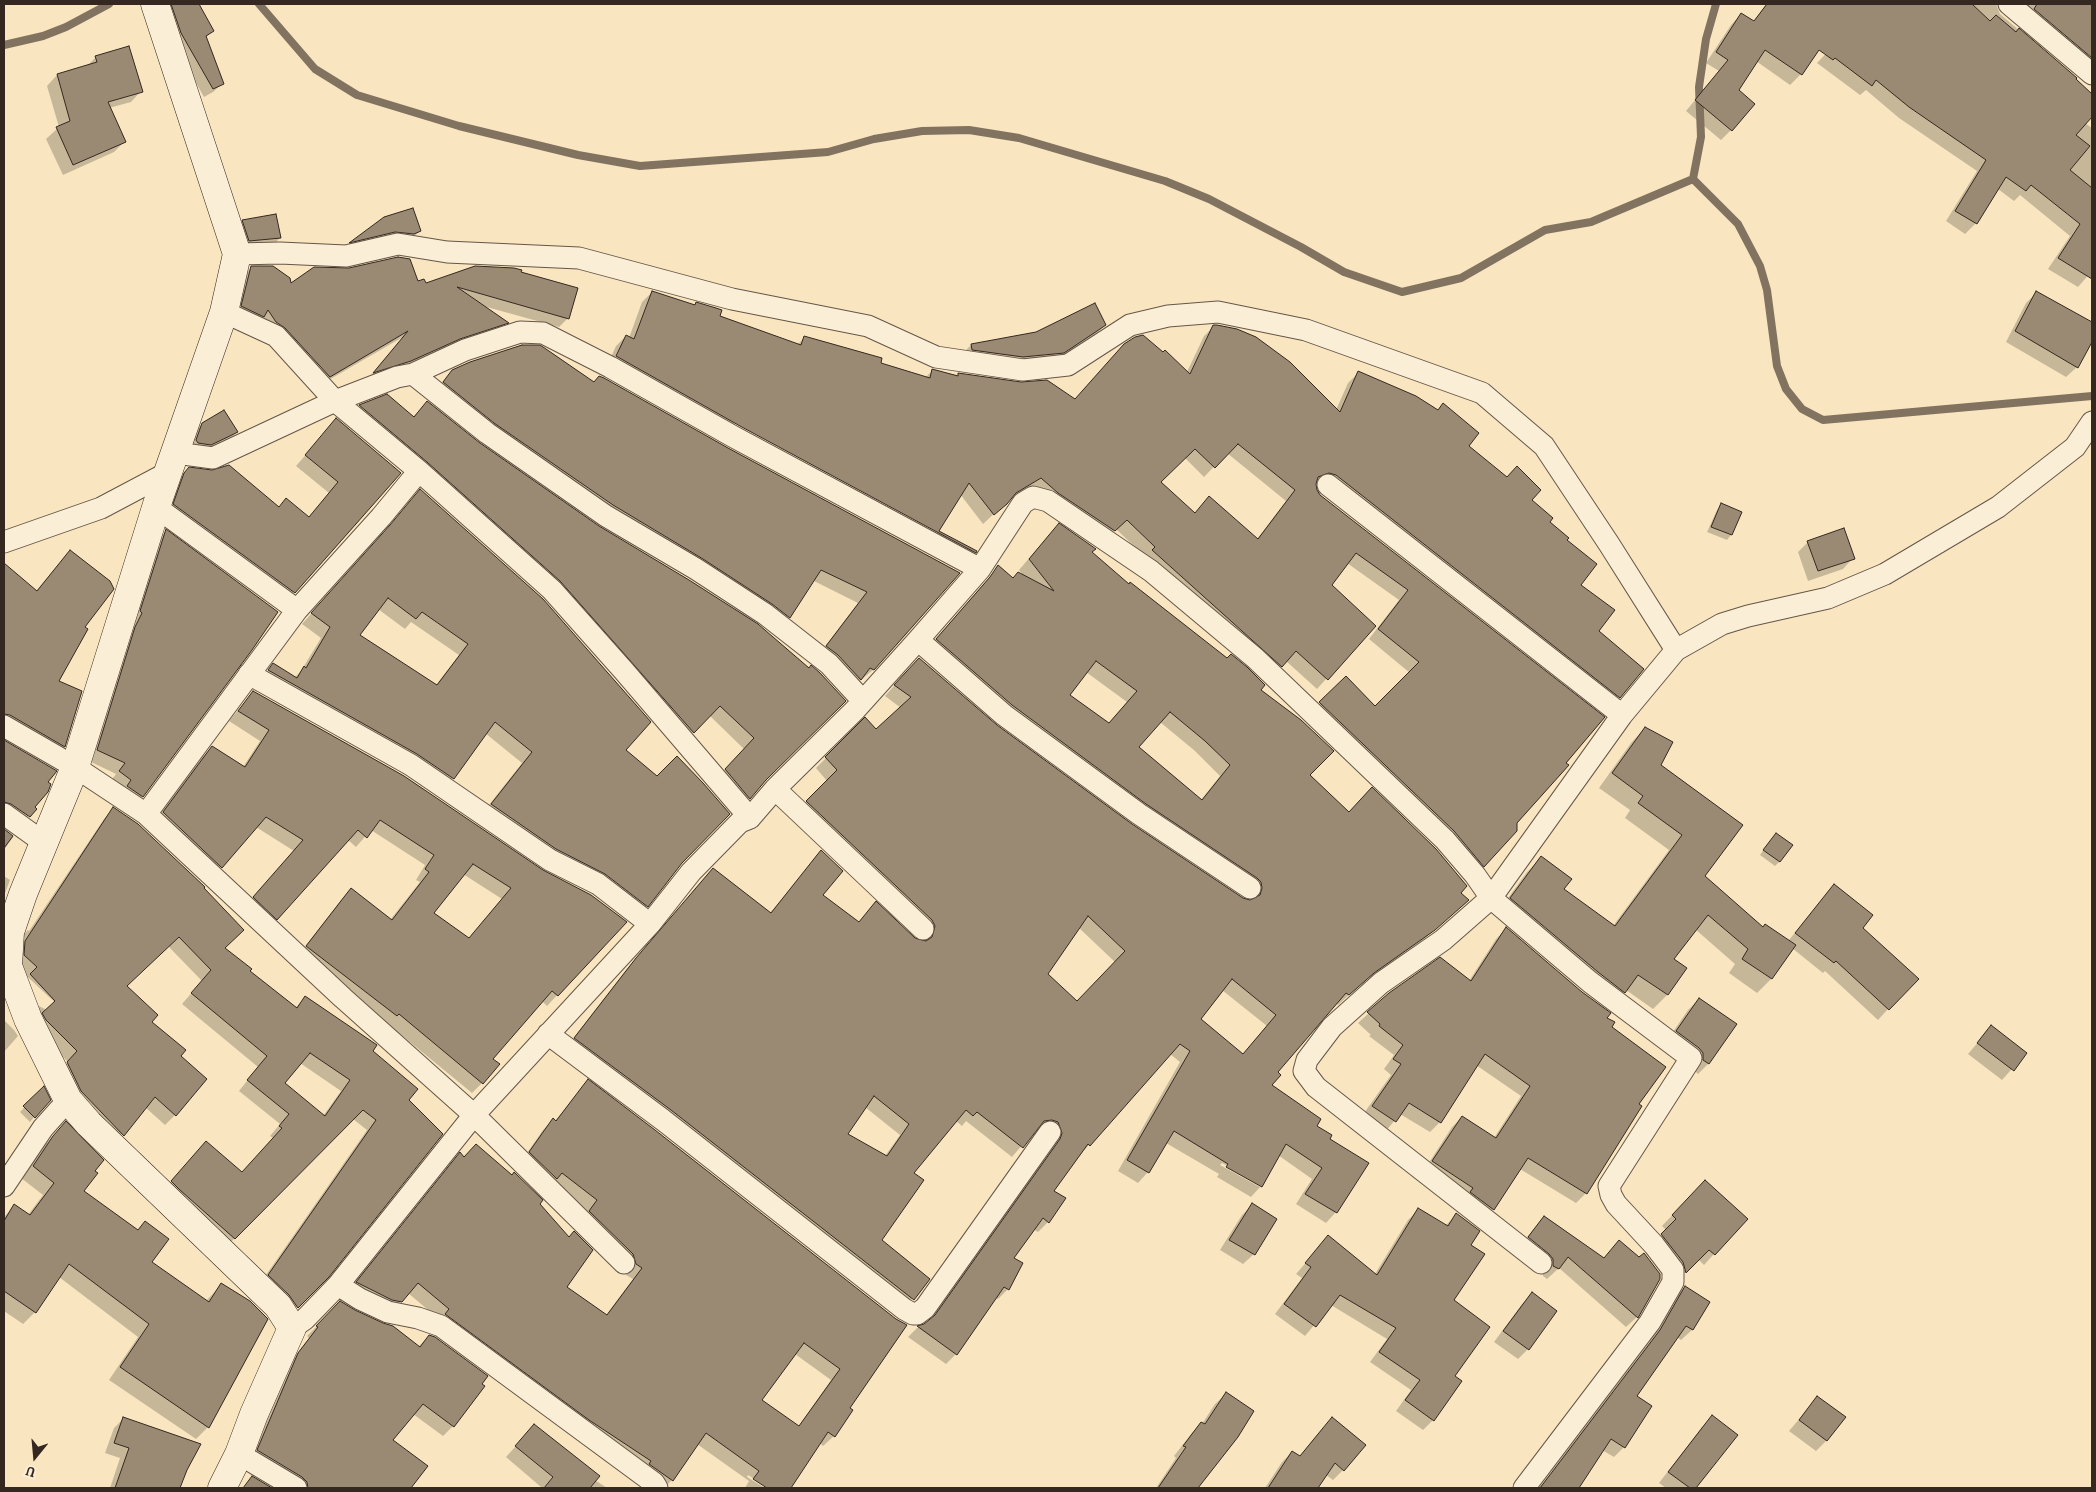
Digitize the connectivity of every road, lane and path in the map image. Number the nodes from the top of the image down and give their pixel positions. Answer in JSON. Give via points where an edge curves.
{"nodes":[{"id":1,"x":155,"y":4,"type":"edge"},
{"id":2,"x":2009,"y":4,"type":"edge"},
{"id":3,"x":2092,"y":74,"type":"edge"},
{"id":4,"x":235,"y":260,"type":"junction"},
{"id":5,"x":225,"y":304,"type":"junction"},
{"id":6,"x":413,"y":374,"type":"junction"},
{"id":7,"x":341,"y":405,"type":"junction"},
{"id":8,"x":2092,"y":422,"type":"edge"},
{"id":9,"x":419,"y":471,"type":"junction"},
{"id":10,"x":165,"y":483,"type":"junction"},
{"id":11,"x":1328,"y":485,"type":"dead end"},
{"id":12,"x":4,"y":542,"type":"edge"},
{"id":13,"x":980,"y":569,"type":"junction"},
{"id":14,"x":297,"y":610,"type":"junction"},
{"id":15,"x":918,"y":640,"type":"junction"},
{"id":16,"x":1676,"y":650,"type":"junction"},
{"id":17,"x":249,"y":674,"type":"junction"},
{"id":18,"x":863,"y":701,"type":"junction"},
{"id":19,"x":1622,"y":715,"type":"junction"},
{"id":20,"x":4,"y":726,"type":"edge"},
{"id":21,"x":75,"y":767,"type":"junction"},
{"id":22,"x":775,"y":789,"type":"junction"},
{"id":23,"x":4,"y":814,"type":"edge"},
{"id":24,"x":146,"y":814,"type":"junction"},
{"id":25,"x":750,"y":818,"type":"junction"},
{"id":26,"x":43,"y":842,"type":"junction"},
{"id":27,"x":1250,"y":888,"type":"dead end"},
{"id":28,"x":1491,"y":898,"type":"junction"},
{"id":29,"x":650,"y":924,"type":"junction"},
{"id":30,"x":923,"y":928,"type":"dead end"},
{"id":31,"x":548,"y":1034,"type":"junction"},
{"id":32,"x":68,"y":1100,"type":"junction"},
{"id":33,"x":474,"y":1115,"type":"junction"},
{"id":34,"x":1050,"y":1132,"type":"dead end"},
{"id":35,"x":4,"y":1186,"type":"edge"},
{"id":36,"x":624,"y":1263,"type":"dead end"},
{"id":37,"x":1541,"y":1263,"type":"dead end"},
{"id":38,"x":338,"y":1285,"type":"junction"},
{"id":39,"x":292,"y":1328,"type":"junction"},
{"id":40,"x":246,"y":1435,"type":"junction"},
{"id":41,"x":222,"y":1488,"type":"edge"},
{"id":42,"x":296,"y":1488,"type":"edge"},
{"id":43,"x":657,"y":1488,"type":"edge"},
{"id":44,"x":1524,"y":1488,"type":"edge"}],
"edges":[{"from":1,"to":4,"type":"street"},
{"from":2,"to":3,"type":"street"},
{"from":4,"to":5,"type":"street"},
{"from":4,"to":16,"type":"street","via":[[280,253],[346,256],[398,244],[447,252],[579,258],[732,299],[868,326],[936,357],[1023,370],[1068,365],[1130,325],[1168,316],[1218,312],[1306,330],[1482,393],[1544,446]]},
{"from":5,"to":7,"type":"street","via":[[276,336]]},
{"from":5,"to":10,"type":"street"},
{"from":6,"to":7,"type":"street","via":[[397,376]]},
{"from":6,"to":13,"type":"street","via":[[464,350],[520,332],[543,333]]},
{"from":6,"to":18,"type":"street","via":[[487,434],[606,516],[765,614],[829,664]]},
{"from":7,"to":9,"type":"street"},
{"from":7,"to":10,"type":"street","via":[[213,458]]},
{"from":8,"to":16,"type":"street","via":[[2075,447],[1998,507],[1885,574],[1828,598],[1722,624]]},
{"from":9,"to":14,"type":"street"},
{"from":9,"to":25,"type":"street","via":[[552,590]]},
{"from":10,"to":12,"type":"street"},
{"from":10,"to":14,"type":"street"},
{"from":10,"to":21,"type":"street"},
{"from":11,"to":19,"type":"street"},
{"from":13,"to":15,"type":"street"},
{"from":13,"to":28,"type":"street","via":[[1023,503],[1033,497],[1048,500],[1151,571],[1256,658],[1445,840]]},
{"from":14,"to":17,"type":"street"},
{"from":15,"to":18,"type":"street"},
{"from":15,"to":27,"type":"street","via":[[1004,715],[1139,814]]},
{"from":16,"to":19,"type":"street"},
{"from":17,"to":24,"type":"street"},
{"from":17,"to":29,"type":"street","via":[[411,765],[550,860],[598,884]]},
{"from":18,"to":22,"type":"street"},
{"from":19,"to":28,"type":"street"},
{"from":20,"to":21,"type":"street"},
{"from":21,"to":24,"type":"street"},
{"from":21,"to":26,"type":"street"},
{"from":22,"to":25,"type":"street"},
{"from":22,"to":30,"type":"street"},
{"from":23,"to":26,"type":"street"},
{"from":24,"to":33,"type":"street"},
{"from":25,"to":29,"type":"street","via":[[740,822],[691,872]]},
{"from":26,"to":32,"type":"street","via":[[10,932],[8,966],[28,1019]]},
{"from":28,"to":37,"type":"street","via":[[1443,940],[1381,983],[1332,1028],[1307,1060],[1304,1071],[1316,1087]]},
{"from":28,"to":44,"type":"street","via":[[1590,982],[1691,1058],[1609,1186],[1616,1204],[1673,1270],[1673,1282],[1650,1322]]},
{"from":29,"to":31,"type":"street"},
{"from":31,"to":33,"type":"street"},
{"from":31,"to":34,"type":"street","via":[[664,1120],[912,1314],[925,1308]]},
{"from":32,"to":35,"type":"street","via":[[43,1128]]},
{"from":32,"to":39,"type":"street","via":[[96,1131],[278,1306]]},
{"from":33,"to":36,"type":"street"},
{"from":33,"to":38,"type":"street"},
{"from":38,"to":39,"type":"street"},
{"from":38,"to":43,"type":"street","via":[[388,1312],[441,1326]]},
{"from":39,"to":40,"type":"street"},
{"from":40,"to":41,"type":"street"},
{"from":40,"to":42,"type":"street"}]}
